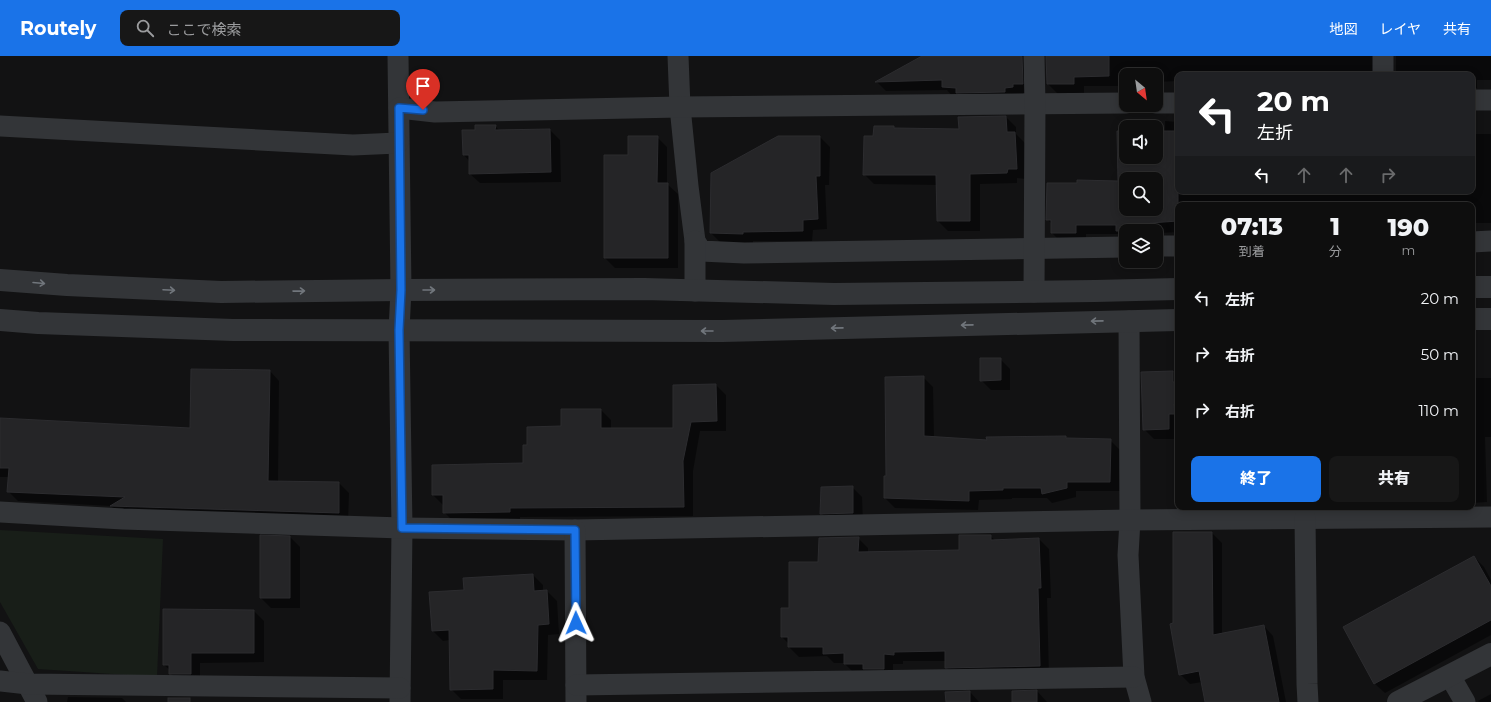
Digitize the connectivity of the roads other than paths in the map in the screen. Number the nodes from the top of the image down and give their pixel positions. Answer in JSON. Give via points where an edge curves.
{"nodes":[{"id":1,"x":398,"y":56,"type":"edge"},
{"id":2,"x":678,"y":56,"type":"edge"},
{"id":3,"x":1034,"y":56,"type":"edge"},
{"id":4,"x":1383,"y":56,"type":"edge"},
{"id":5,"x":1383,"y":72,"type":"edge"},
{"id":6,"x":1475,"y":100,"type":"edge"},
{"id":7,"x":1491,"y":100,"type":"edge"},
{"id":8,"x":1119,"y":103,"type":"edge"},
{"id":9,"x":1163,"y":103,"type":"edge"},
{"id":10,"x":1175,"y":103,"type":"edge"},
{"id":11,"x":1035,"y":104,"type":"junction"},
{"id":12,"x":680,"y":107,"type":"junction"},
{"id":13,"x":399,"y":108,"type":"junction"},
{"id":14,"x":0,"y":126,"type":"edge"},
{"id":15,"x":398,"y":143,"type":"junction"},
{"id":16,"x":695,"y":241,"type":"junction"},
{"id":17,"x":1491,"y":241,"type":"edge"},
{"id":18,"x":1475,"y":242,"type":"edge"},
{"id":19,"x":1163,"y":246,"type":"edge"},
{"id":20,"x":1175,"y":246,"type":"edge"},
{"id":21,"x":1119,"y":247,"type":"edge"},
{"id":22,"x":1033,"y":248,"type":"junction"},
{"id":23,"x":0,"y":280,"type":"edge"},
{"id":24,"x":1475,"y":287,"type":"edge"},
{"id":25,"x":1491,"y":287,"type":"edge"},
{"id":26,"x":1175,"y":289,"type":"edge"},
{"id":27,"x":401,"y":290,"type":"junction"},
{"id":28,"x":695,"y":290,"type":"junction"},
{"id":29,"x":1034,"y":292,"type":"junction"},
{"id":30,"x":1475,"y":319,"type":"edge"},
{"id":31,"x":1491,"y":319,"type":"edge"},
{"id":32,"x":0,"y":320,"type":"edge"},
{"id":33,"x":1175,"y":320,"type":"edge"},
{"id":34,"x":1129,"y":321,"type":"junction"},
{"id":35,"x":399,"y":330,"type":"junction"},
{"id":36,"x":0,"y":512,"type":"edge"},
{"id":37,"x":1491,"y":517,"type":"edge"},
{"id":38,"x":1305,"y":518,"type":"junction"},
{"id":39,"x":1130,"y":520,"type":"junction"},
{"id":40,"x":402,"y":528,"type":"junction"},
{"id":41,"x":575,"y":530,"type":"junction"},
{"id":42,"x":0,"y":632,"type":"edge"},
{"id":43,"x":1491,"y":654,"type":"edge"},
{"id":44,"x":1450,"y":676,"type":"junction"},
{"id":45,"x":1134,"y":677,"type":"junction"},
{"id":46,"x":0,"y":681,"type":"edge"},
{"id":47,"x":32,"y":693,"type":"edge"},
{"id":48,"x":576,"y":693,"type":"edge"},
{"id":49,"x":400,"y":695,"type":"edge"},
{"id":50,"x":1141,"y":702,"type":"edge"},
{"id":51,"x":1308,"y":702,"type":"edge"},
{"id":52,"x":1398,"y":702,"type":"edge"},
{"id":53,"x":1464,"y":702,"type":"edge"}],
"edges":[{"from":1,"to":13,"type":"street"},
{"from":2,"to":12,"type":"street"},
{"from":3,"to":11,"type":"street"},
{"from":4,"to":5,"type":"street"},
{"from":6,"to":7,"type":"street"},
{"from":8,"to":11,"type":"street"},
{"from":9,"to":10,"type":"street"},
{"from":11,"to":12,"type":"street"},
{"from":11,"to":22,"type":"street"},
{"from":12,"to":13,"type":"street","via":[[435,112]]},
{"from":12,"to":16,"type":"street"},
{"from":13,"to":15,"type":"street"},
{"from":14,"to":15,"type":"street","via":[[353,145]]},
{"from":15,"to":27,"type":"street"},
{"from":16,"to":22,"type":"street","via":[[701,251],[744,253]]},
{"from":16,"to":28,"type":"street"},
{"from":17,"to":18,"type":"street"},
{"from":19,"to":20,"type":"street"},
{"from":21,"to":22,"type":"street"},
{"from":22,"to":29,"type":"street"},
{"from":23,"to":27,"type":"street","one_way":true,"via":[[221,292]]},
{"from":24,"to":25,"type":"street"},
{"from":26,"to":29,"type":"street"},
{"from":27,"to":28,"type":"street","one_way":true},
{"from":27,"to":35,"type":"street"},
{"from":28,"to":29,"type":"street","via":[[834,294]]},
{"from":30,"to":31,"type":"street"},
{"from":32,"to":35,"type":"street","via":[[38,324],[233,330]]},
{"from":33,"to":34,"type":"street"},
{"from":34,"to":35,"type":"street","one_way":true,"via":[[722,331]]},
{"from":34,"to":39,"type":"street"},
{"from":35,"to":40,"type":"street"},
{"from":36,"to":40,"type":"street","via":[[123,519]]},
{"from":37,"to":38,"type":"street"},
{"from":38,"to":39,"type":"street"},
{"from":38,"to":51,"type":"street"},
{"from":39,"to":41,"type":"street"},
{"from":39,"to":45,"type":"street","via":[[1128,555]]},
{"from":40,"to":41,"type":"street"},
{"from":40,"to":49,"type":"street"},
{"from":41,"to":48,"type":"street"},
{"from":42,"to":47,"type":"street"},
{"from":43,"to":44,"type":"street"},
{"from":44,"to":52,"type":"street"},
{"from":44,"to":53,"type":"street"},
{"from":45,"to":48,"type":"street"},
{"from":45,"to":50,"type":"street"},
{"from":46,"to":47,"type":"street"},
{"from":47,"to":49,"type":"street"}]}
